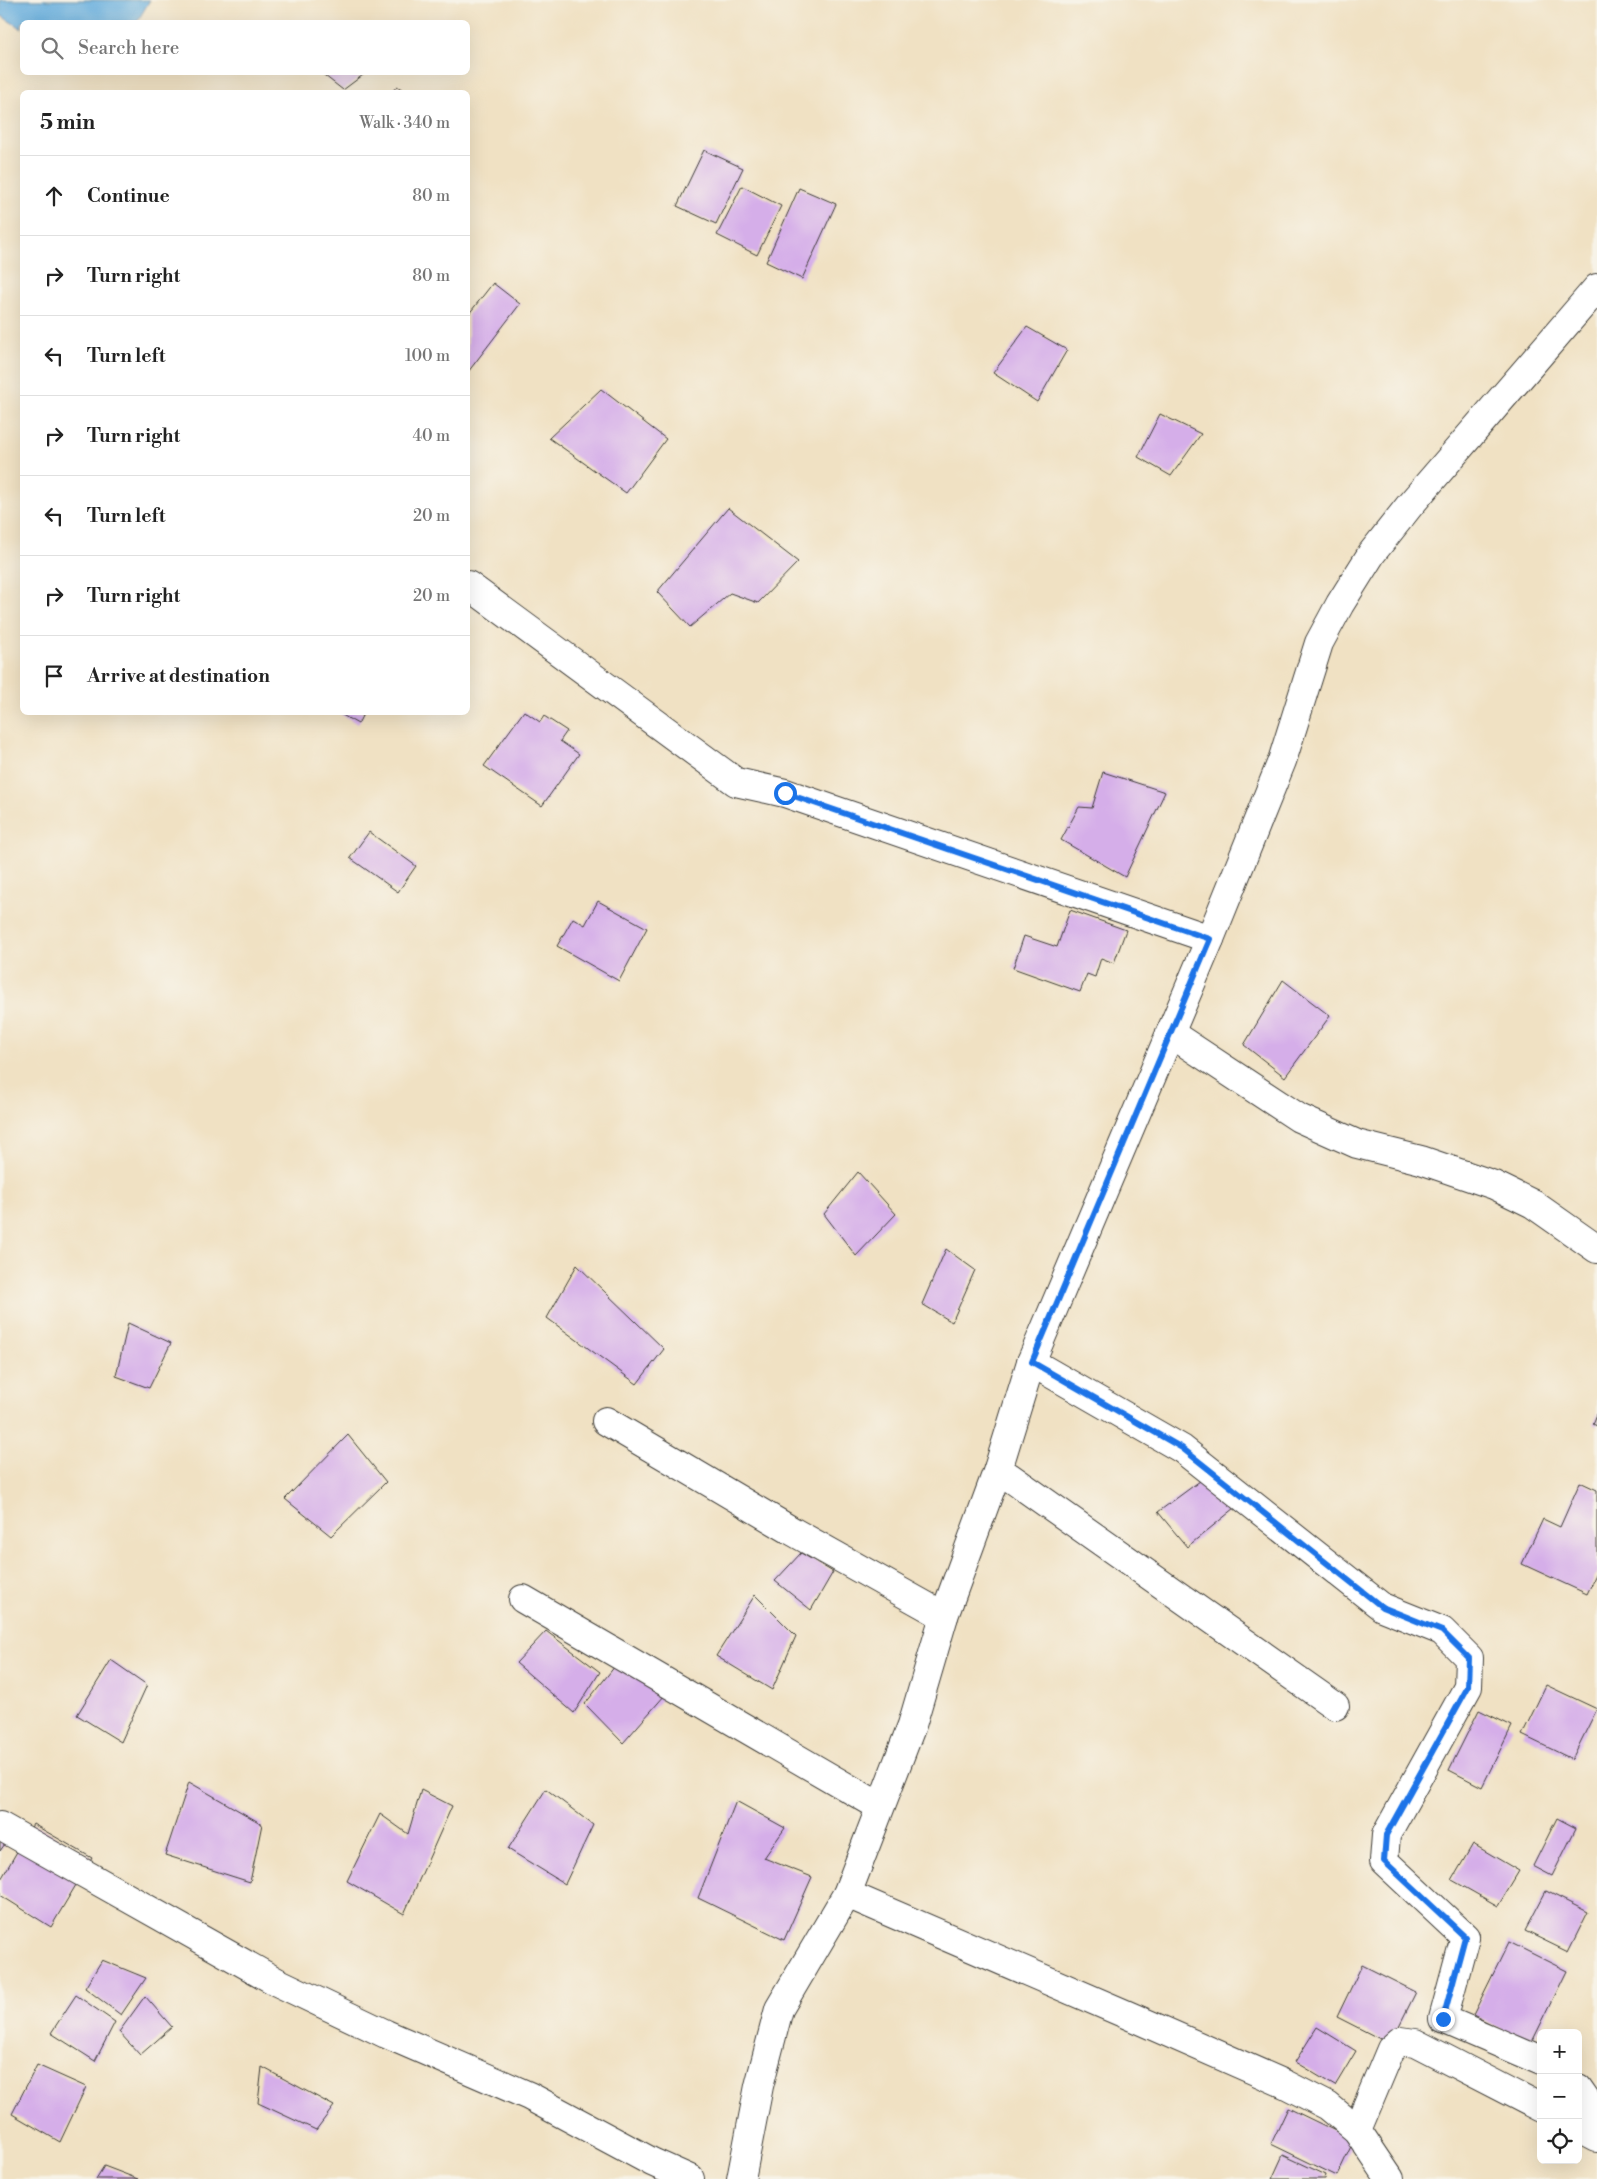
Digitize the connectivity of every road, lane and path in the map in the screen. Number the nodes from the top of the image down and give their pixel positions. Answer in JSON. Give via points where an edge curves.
{"nodes":[{"id":1,"x":1597,"y":288,"type":"edge"},
{"id":2,"x":470,"y":586,"type":"edge"},
{"id":3,"x":1210,"y":939,"type":"junction"},
{"id":4,"x":1170,"y":1033,"type":"junction"},
{"id":5,"x":1597,"y":1249,"type":"edge"},
{"id":6,"x":1032,"y":1362,"type":"junction"},
{"id":7,"x":606,"y":1421,"type":"dead end"},
{"id":8,"x":998,"y":1469,"type":"junction"},
{"id":9,"x":523,"y":1598,"type":"dead end"},
{"id":10,"x":944,"y":1616,"type":"junction"},
{"id":11,"x":1335,"y":1706,"type":"dead end"},
{"id":12,"x":879,"y":1806,"type":"junction"},
{"id":13,"x":0,"y":1826,"type":"edge"},
{"id":14,"x":847,"y":1894,"type":"junction"},
{"id":15,"x":1537,"y":2059,"type":"edge"},
{"id":16,"x":1582,"y":2094,"type":"edge"},
{"id":17,"x":1537,"y":2106,"type":"edge"},
{"id":18,"x":1597,"y":2116,"type":"edge"},
{"id":19,"x":1357,"y":2130,"type":"junction"},
{"id":20,"x":1582,"y":2130,"type":"edge"},
{"id":21,"x":1597,"y":2138,"type":"edge"},
{"id":22,"x":690,"y":2179,"type":"edge"},
{"id":23,"x":741,"y":2179,"type":"edge"},
{"id":24,"x":1390,"y":2179,"type":"edge"}],
"edges":[{"from":1,"to":3,"type":"street","via":[[1410,505],[1372,553],[1340,604],[1319,644],[1282,761]]},
{"from":2,"to":3,"type":"street","via":[[736,782],[785,793]]},
{"from":3,"to":4,"type":"street"},
{"from":4,"to":5,"type":"street","via":[[1299,1118],[1357,1144],[1421,1160],[1494,1185],[1533,1204]]},
{"from":4,"to":6,"type":"street"},
{"from":6,"to":8,"type":"street"},
{"from":6,"to":15,"type":"street","via":[[1182,1448],[1382,1607],[1442,1631],[1469,1658],[1468,1687],[1386,1835],[1384,1861],[1465,1937],[1443,2019]]},
{"from":7,"to":10,"type":"street","via":[[792,1532]]},
{"from":8,"to":10,"type":"street"},
{"from":8,"to":11,"type":"street"},
{"from":9,"to":12,"type":"street"},
{"from":10,"to":12,"type":"street","via":[[912,1725]]},
{"from":12,"to":14,"type":"street"},
{"from":13,"to":22,"type":"street","via":[[277,1982],[529,2096]]},
{"from":14,"to":19,"type":"street","via":[[1284,2084],[1328,2106]]},
{"from":14,"to":23,"type":"street","via":[[780,2009],[759,2086]]},
{"from":16,"to":18,"type":"street"},
{"from":17,"to":19,"type":"street","via":[[1415,2043],[1400,2041],[1391,2049]]},
{"from":19,"to":24,"type":"street"},
{"from":20,"to":21,"type":"street"}]}
